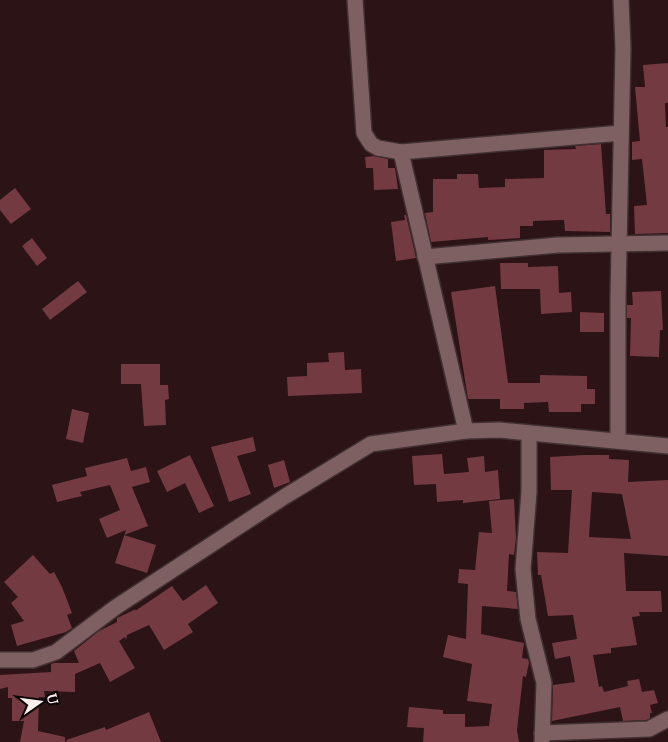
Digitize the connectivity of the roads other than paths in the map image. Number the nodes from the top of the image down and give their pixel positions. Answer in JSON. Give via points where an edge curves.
{"nodes":[{"id":1,"x":355,"y":0,"type":"edge"},
{"id":2,"x":621,"y":0,"type":"edge"},
{"id":3,"x":622,"y":133,"type":"junction"},
{"id":4,"x":401,"y":152,"type":"junction"},
{"id":5,"x":619,"y":242,"type":"junction"},
{"id":6,"x":668,"y":243,"type":"edge"},
{"id":7,"x":425,"y":256,"type":"junction"},
{"id":8,"x":466,"y":431,"type":"junction"},
{"id":9,"x":529,"y":434,"type":"junction"},
{"id":10,"x":618,"y":441,"type":"junction"},
{"id":11,"x":668,"y":446,"type":"edge"},
{"id":12,"x":0,"y":660,"type":"edge"},
{"id":13,"x":668,"y":719,"type":"edge"},
{"id":14,"x":542,"y":738,"type":"edge"}],
"edges":[{"from":1,"to":4,"type":"street","via":[[364,133],[378,148]]},
{"from":2,"to":3,"type":"street"},
{"from":3,"to":4,"type":"street"},
{"from":3,"to":5,"type":"street"},
{"from":4,"to":7,"type":"street"},
{"from":5,"to":6,"type":"street"},
{"from":5,"to":7,"type":"street"},
{"from":5,"to":10,"type":"street"},
{"from":7,"to":8,"type":"street"},
{"from":8,"to":9,"type":"street","via":[[499,430]]},
{"from":8,"to":12,"type":"street","via":[[385,441],[366,447],[116,607],[56,652],[33,660]]},
{"from":9,"to":10,"type":"street"},
{"from":9,"to":14,"type":"street","via":[[529,492],[523,569],[528,619],[544,683]]},
{"from":10,"to":11,"type":"street"},
{"from":13,"to":14,"type":"street","via":[[649,729]]}]}
